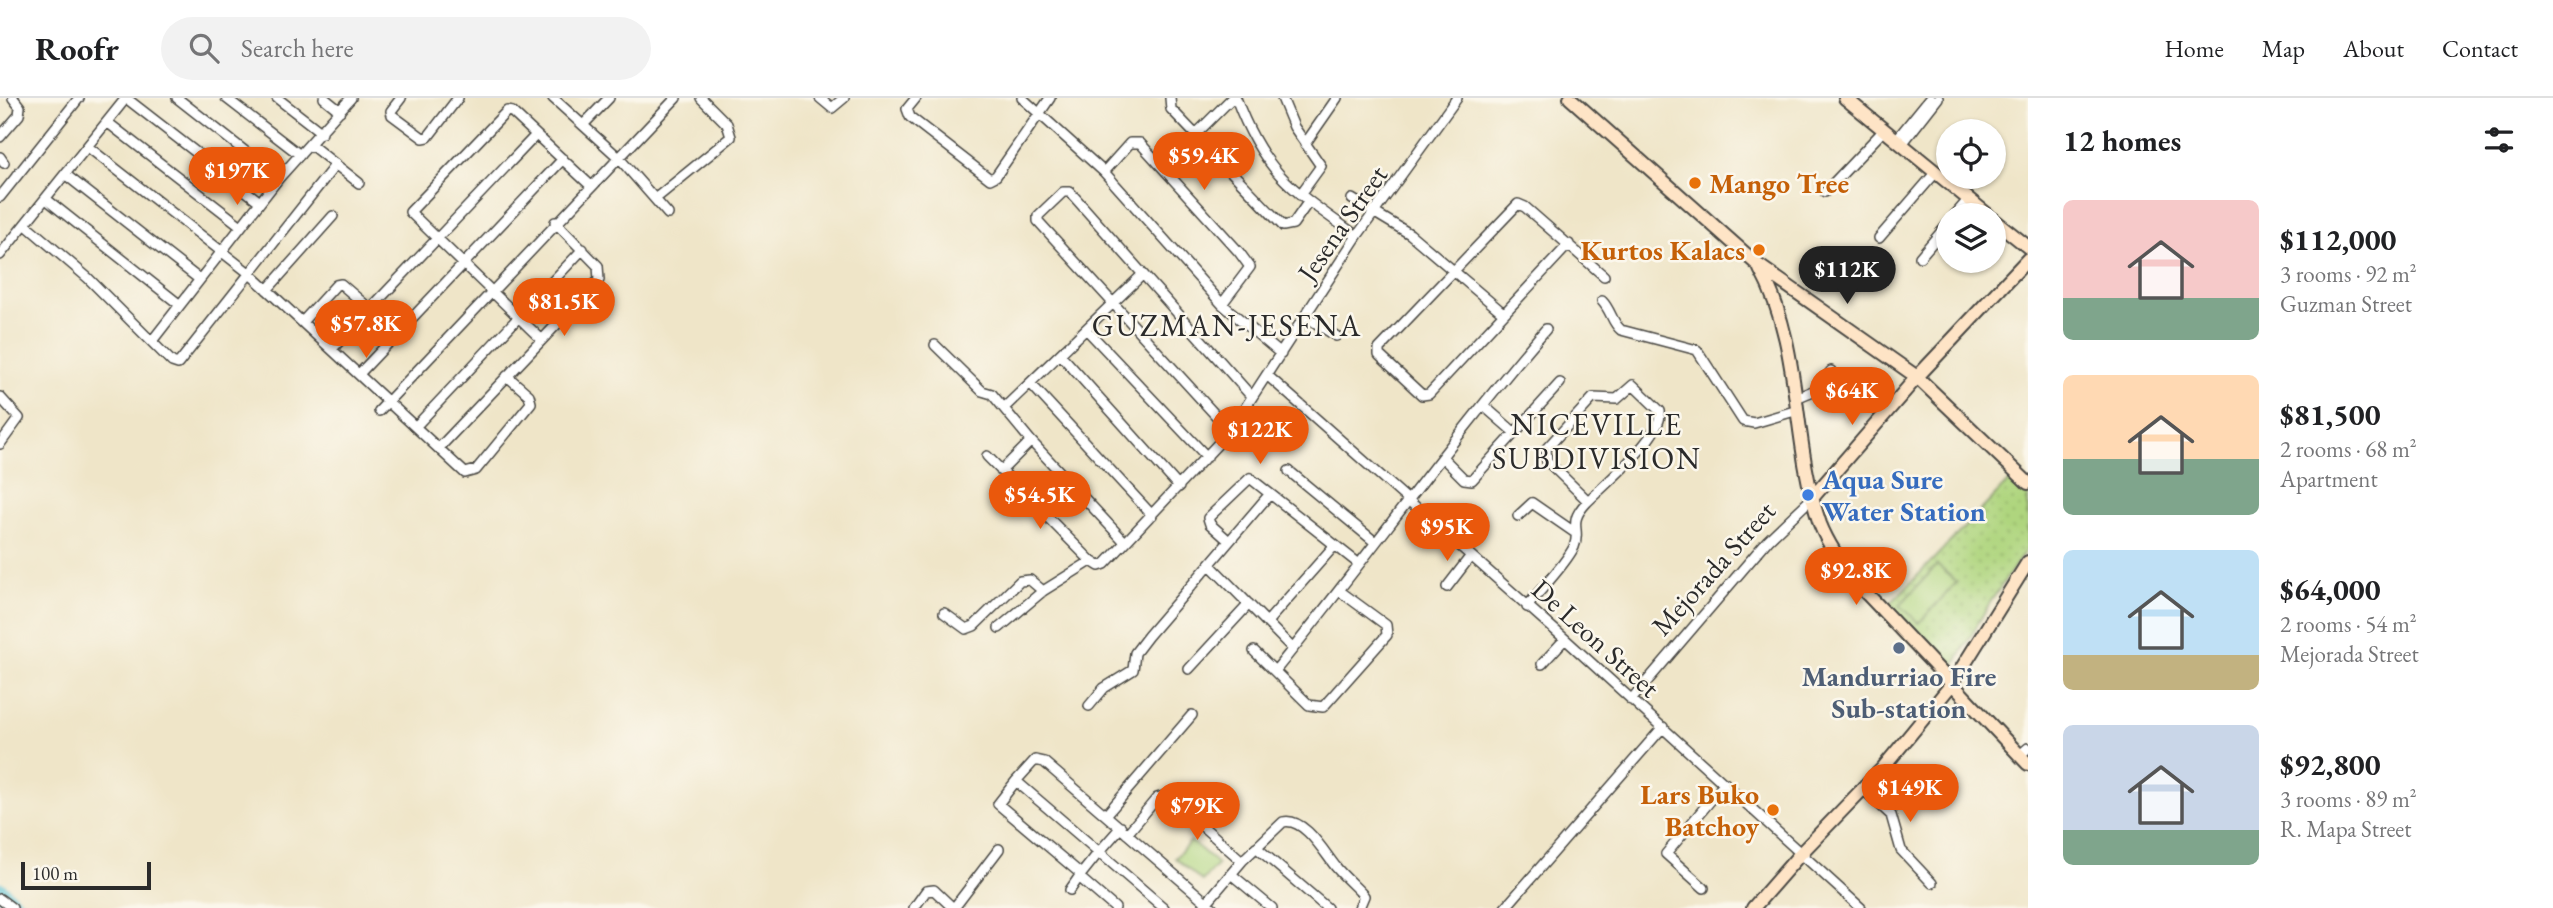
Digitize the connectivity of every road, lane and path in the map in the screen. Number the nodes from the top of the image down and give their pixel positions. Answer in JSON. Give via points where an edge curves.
{"nodes":[{"id":1,"x":13,"y":98,"type":"edge"},
{"id":2,"x":79,"y":98,"type":"edge"},
{"id":3,"x":126,"y":98,"type":"edge"},
{"id":4,"x":177,"y":98,"type":"edge"},
{"id":5,"x":226,"y":98,"type":"edge"},
{"id":6,"x":277,"y":98,"type":"edge"},
{"id":7,"x":324,"y":98,"type":"edge"},
{"id":8,"x":351,"y":98,"type":"edge"},
{"id":9,"x":401,"y":98,"type":"edge"},
{"id":10,"x":458,"y":98,"type":"edge"},
{"id":11,"x":553,"y":98,"type":"edge"},
{"id":12,"x":609,"y":98,"type":"edge"},
{"id":13,"x":676,"y":98,"type":"edge"},
{"id":14,"x":701,"y":98,"type":"edge"},
{"id":15,"x":820,"y":98,"type":"edge"},
{"id":16,"x":844,"y":98,"type":"edge"},
{"id":17,"x":916,"y":98,"type":"edge"},
{"id":18,"x":1022,"y":98,"type":"edge"},
{"id":19,"x":1050,"y":98,"type":"edge"},
{"id":20,"x":1170,"y":98,"type":"edge"},
{"id":21,"x":1234,"y":98,"type":"edge"},
{"id":22,"x":1282,"y":98,"type":"edge"},
{"id":23,"x":1337,"y":98,"type":"edge"},
{"id":24,"x":1457,"y":98,"type":"edge"},
{"id":25,"x":1570,"y":98,"type":"edge"},
{"id":26,"x":1845,"y":98,"type":"edge"},
{"id":27,"x":1930,"y":98,"type":"edge"},
{"id":28,"x":1938,"y":98,"type":"edge"},
{"id":29,"x":340,"y":111,"type":"junction"},
{"id":30,"x":1040,"y":114,"type":"junction"},
{"id":31,"x":107,"y":122,"type":"junction"},
{"id":32,"x":583,"y":125,"type":"junction"},
{"id":33,"x":1884,"y":130,"type":"junction"},
{"id":34,"x":322,"y":133,"type":"junction"},
{"id":35,"x":1196,"y":134,"type":"junction"},
{"id":36,"x":536,"y":135,"type":"junction"},
{"id":37,"x":0,"y":137,"type":"edge"},
{"id":38,"x":1899,"y":142,"type":"junction"},
{"id":39,"x":1305,"y":144,"type":"junction"},
{"id":40,"x":311,"y":145,"type":"junction"},
{"id":41,"x":88,"y":147,"type":"junction"},
{"id":42,"x":300,"y":155,"type":"junction"},
{"id":43,"x":618,"y":157,"type":"junction"},
{"id":44,"x":563,"y":159,"type":"junction"},
{"id":45,"x":336,"y":164,"type":"junction"},
{"id":46,"x":1104,"y":172,"type":"junction"},
{"id":47,"x":1936,"y":173,"type":"joint"},
{"id":48,"x":66,"y":175,"type":"junction"},
{"id":49,"x":279,"y":178,"type":"junction"},
{"id":50,"x":359,"y":183,"type":"dead end"},
{"id":51,"x":591,"y":186,"type":"junction"},
{"id":52,"x":1955,"y":189,"type":"edge"},
{"id":53,"x":1825,"y":192,"type":"dead end"},
{"id":54,"x":1300,"y":195,"type":"junction"},
{"id":55,"x":0,"y":197,"type":"edge"},
{"id":56,"x":46,"y":199,"type":"junction"},
{"id":57,"x":655,"y":199,"type":"junction"},
{"id":58,"x":1352,"y":199,"type":"dead end"},
{"id":59,"x":1968,"y":200,"type":"junction"},
{"id":60,"x":1309,"y":201,"type":"junction"},
{"id":61,"x":260,"y":202,"type":"junction"},
{"id":62,"x":1965,"y":203,"type":"edge"},
{"id":63,"x":1972,"y":203,"type":"edge"},
{"id":64,"x":667,"y":214,"type":"dead end"},
{"id":65,"x":1375,"y":215,"type":"junction"},
{"id":66,"x":333,"y":216,"type":"dead end"},
{"id":67,"x":555,"y":222,"type":"junction"},
{"id":68,"x":26,"y":225,"type":"junction"},
{"id":69,"x":241,"y":226,"type":"junction"},
{"id":70,"x":2006,"y":229,"type":"edge"},
{"id":71,"x":1357,"y":236,"type":"junction"},
{"id":72,"x":438,"y":238,"type":"junction"},
{"id":73,"x":1879,"y":238,"type":"dead end"},
{"id":74,"x":1936,"y":238,"type":"edge"},
{"id":75,"x":1569,"y":244,"type":"junction"},
{"id":76,"x":2028,"y":247,"type":"edge"},
{"id":77,"x":583,"y":249,"type":"junction"},
{"id":78,"x":220,"y":253,"type":"junction"},
{"id":79,"x":0,"y":255,"type":"edge"},
{"id":80,"x":1920,"y":257,"type":"dead end"},
{"id":81,"x":2028,"y":259,"type":"edge"},
{"id":82,"x":464,"y":265,"type":"junction"},
{"id":83,"x":1758,"y":265,"type":"junction"},
{"id":84,"x":248,"y":273,"type":"junction"},
{"id":85,"x":1455,"y":273,"type":"junction"},
{"id":86,"x":1142,"y":275,"type":"junction"},
{"id":87,"x":1604,"y":276,"type":"dead end"},
{"id":88,"x":199,"y":279,"type":"junction"},
{"id":89,"x":267,"y":290,"type":"junction"},
{"id":90,"x":493,"y":292,"type":"junction"},
{"id":91,"x":1602,"y":301,"type":"dead end"},
{"id":92,"x":1114,"y":302,"type":"junction"},
{"id":93,"x":1222,"y":304,"type":"junction"},
{"id":94,"x":180,"y":305,"type":"junction"},
{"id":95,"x":369,"y":309,"type":"junction"},
{"id":96,"x":1502,"y":312,"type":"junction"},
{"id":97,"x":517,"y":315,"type":"junction"},
{"id":98,"x":1305,"y":316,"type":"junction"},
{"id":99,"x":303,"y":321,"type":"junction"},
{"id":100,"x":1086,"y":329,"type":"junction"},
{"id":101,"x":1546,"y":329,"type":"dead end"},
{"id":102,"x":1336,"y":336,"type":"dead end"},
{"id":103,"x":542,"y":340,"type":"junction"},
{"id":104,"x":152,"y":341,"type":"junction"},
{"id":105,"x":935,"y":345,"type":"dead end"},
{"id":106,"x":332,"y":349,"type":"junction"},
{"id":107,"x":1060,"y":354,"type":"junction"},
{"id":108,"x":1281,"y":354,"type":"junction"},
{"id":109,"x":1830,"y":370,"type":"dead end"},
{"id":110,"x":359,"y":374,"type":"junction"},
{"id":111,"x":508,"y":376,"type":"junction"},
{"id":112,"x":1268,"y":376,"type":"junction"},
{"id":113,"x":1917,"y":377,"type":"junction"},
{"id":114,"x":1030,"y":383,"type":"junction"},
{"id":115,"x":1560,"y":383,"type":"dead end"},
{"id":116,"x":0,"y":397,"type":"edge"},
{"id":117,"x":1252,"y":397,"type":"junction"},
{"id":118,"x":388,"y":401,"type":"junction"},
{"id":119,"x":1797,"y":404,"type":"junction"},
{"id":120,"x":1484,"y":406,"type":"junction"},
{"id":121,"x":1004,"y":408,"type":"junction"},
{"id":122,"x":379,"y":411,"type":"dead end"},
{"id":123,"x":416,"y":426,"type":"junction"},
{"id":124,"x":1230,"y":431,"type":"junction"},
{"id":125,"x":1515,"y":433,"type":"junction"},
{"id":126,"x":1031,"y":441,"type":"junction"},
{"id":127,"x":0,"y":444,"type":"edge"},
{"id":128,"x":439,"y":448,"type":"junction"},
{"id":129,"x":987,"y":456,"type":"dead end"},
{"id":130,"x":1207,"y":457,"type":"junction"},
{"id":131,"x":1443,"y":458,"type":"junction"},
{"id":132,"x":1002,"y":471,"type":"junction"},
{"id":133,"x":1289,"y":471,"type":"dead end"},
{"id":134,"x":2028,"y":482,"type":"edge"},
{"id":135,"x":1179,"y":486,"type":"junction"},
{"id":136,"x":1269,"y":495,"type":"junction"},
{"id":137,"x":1812,"y":498,"type":"junction"},
{"id":138,"x":1406,"y":501,"type":"junction"},
{"id":139,"x":1588,"y":501,"type":"junction"},
{"id":140,"x":1152,"y":515,"type":"junction"},
{"id":141,"x":1518,"y":516,"type":"dead end"},
{"id":142,"x":1574,"y":532,"type":"junction"},
{"id":143,"x":1229,"y":541,"type":"junction"},
{"id":144,"x":1125,"y":542,"type":"junction"},
{"id":145,"x":1375,"y":542,"type":"junction"},
{"id":146,"x":1335,"y":545,"type":"junction"},
{"id":147,"x":1470,"y":557,"type":"junction"},
{"id":148,"x":1091,"y":561,"type":"junction"},
{"id":149,"x":2028,"y":562,"type":"edge"},
{"id":150,"x":1359,"y":564,"type":"junction"},
{"id":151,"x":1211,"y":566,"type":"junction"},
{"id":152,"x":1447,"y":587,"type":"dead end"},
{"id":153,"x":1043,"y":591,"type":"junction"},
{"id":154,"x":1341,"y":592,"type":"junction"},
{"id":155,"x":1249,"y":604,"type":"junction"},
{"id":156,"x":1527,"y":607,"type":"junction"},
{"id":157,"x":944,"y":614,"type":"dead end"},
{"id":158,"x":1267,"y":622,"type":"junction"},
{"id":159,"x":999,"y":628,"type":"dead end"},
{"id":160,"x":1565,"y":639,"type":"junction"},
{"id":161,"x":1293,"y":649,"type":"junction"},
{"id":162,"x":1254,"y":651,"type":"dead end"},
{"id":163,"x":1542,"y":664,"type":"dead end"},
{"id":164,"x":1189,"y":669,"type":"dead end"},
{"id":165,"x":1275,"y":671,"type":"junction"},
{"id":166,"x":1952,"y":684,"type":"junction"},
{"id":167,"x":1632,"y":700,"type":"junction"},
{"id":168,"x":1089,"y":706,"type":"dead end"},
{"id":169,"x":1192,"y":715,"type":"dead end"},
{"id":170,"x":1663,"y":727,"type":"junction"},
{"id":171,"x":2025,"y":756,"type":"edge"},
{"id":172,"x":1016,"y":781,"type":"junction"},
{"id":173,"x":1726,"y":783,"type":"junction"},
{"id":174,"x":1863,"y":789,"type":"junction"},
{"id":175,"x":1106,"y":815,"type":"junction"},
{"id":176,"x":1124,"y":831,"type":"junction"},
{"id":177,"x":1256,"y":847,"type":"junction"},
{"id":178,"x":999,"y":849,"type":"dead end"},
{"id":179,"x":1099,"y":852,"type":"junction"},
{"id":180,"x":1801,"y":853,"type":"junction"},
{"id":181,"x":1242,"y":861,"type":"junction"},
{"id":182,"x":1231,"y":874,"type":"junction"},
{"id":183,"x":1080,"y":876,"type":"junction"},
{"id":184,"x":1932,"y":883,"type":"dead end"},
{"id":185,"x":1704,"y":888,"type":"dead end"},
{"id":186,"x":1070,"y":890,"type":"dead end"},
{"id":187,"x":0,"y":899,"type":"edge"},
{"id":188,"x":1207,"y":906,"type":"edge"},
{"id":189,"x":12,"y":908,"type":"edge"},
{"id":190,"x":914,"y":908,"type":"edge"},
{"id":191,"x":953,"y":908,"type":"edge"},
{"id":192,"x":1115,"y":908,"type":"edge"},
{"id":193,"x":1164,"y":908,"type":"edge"},
{"id":194,"x":1272,"y":908,"type":"edge"},
{"id":195,"x":1327,"y":908,"type":"edge"},
{"id":196,"x":1359,"y":908,"type":"edge"},
{"id":197,"x":1505,"y":908,"type":"edge"},
{"id":198,"x":1753,"y":908,"type":"edge"},
{"id":199,"x":1861,"y":908,"type":"edge"}],
"edges":[{"from":1,"to":37,"type":"street","via":[[20,107],[19,115]]},
{"from":2,"to":55,"type":"street"},
{"from":3,"to":31,"type":"street"},
{"from":3,"to":61,"type":"street"},
{"from":4,"to":49,"type":"street"},
{"from":5,"to":42,"type":"street"},
{"from":6,"to":34,"type":"street"},
{"from":7,"to":29,"type":"street"},
{"from":8,"to":29,"type":"street"},
{"from":9,"to":10,"type":"street","via":[[392,115],[426,138]]},
{"from":11,"to":32,"type":"street"},
{"from":12,"to":32,"type":"street"},
{"from":13,"to":43,"type":"street"},
{"from":14,"to":57,"type":"street","via":[[731,129],[731,137]]},
{"from":15,"to":16,"type":"street","via":[[832,108]]},
{"from":17,"to":30,"type":"street","via":[[907,109],[910,117],[990,179]]},
{"from":18,"to":30,"type":"street"},
{"from":19,"to":30,"type":"street"},
{"from":20,"to":35,"type":"street","via":[[1171,109]]},
{"from":21,"to":35,"type":"street"},
{"from":21,"to":54,"type":"street","via":[[1268,165]]},
{"from":22,"to":39,"type":"street"},
{"from":23,"to":39,"type":"street"},
{"from":24,"to":65,"type":"street","name":"Jesena Street"},
{"from":25,"to":83,"type":"main road"},
{"from":26,"to":33,"type":"main road"},
{"from":27,"to":38,"type":"street"},
{"from":28,"to":38,"type":"street"},
{"from":29,"to":34,"type":"street"},
{"from":30,"to":46,"type":"street"},
{"from":31,"to":41,"type":"street"},
{"from":31,"to":69,"type":"street"},
{"from":32,"to":43,"type":"street"},
{"from":33,"to":38,"type":"main road"},
{"from":33,"to":53,"type":"street"},
{"from":34,"to":40,"type":"street"},
{"from":35,"to":60,"type":"street","via":[[1283,226],[1293,224]]},
{"from":36,"to":44,"type":"street"},
{"from":36,"to":72,"type":"street"},
{"from":36,"to":72,"type":"street","via":[[507,111],[417,202],[410,214]]},
{"from":38,"to":47,"type":"main road"},
{"from":39,"to":54,"type":"street","via":[[1321,166]]},
{"from":40,"to":42,"type":"street"},
{"from":40,"to":45,"type":"street"},
{"from":41,"to":48,"type":"street"},
{"from":41,"to":78,"type":"street"},
{"from":42,"to":49,"type":"street"},
{"from":43,"to":51,"type":"street"},
{"from":43,"to":57,"type":"street"},
{"from":44,"to":51,"type":"street"},
{"from":44,"to":82,"type":"street"},
{"from":45,"to":50,"type":"street"},
{"from":45,"to":84,"type":"street"},
{"from":46,"to":93,"type":"street"},
{"from":46,"to":93,"type":"street","via":[[1134,142],[1140,143],[1250,267]]},
{"from":47,"to":73,"type":"street"},
{"from":48,"to":56,"type":"street"},
{"from":48,"to":88,"type":"street"},
{"from":49,"to":61,"type":"street"},
{"from":51,"to":67,"type":"street"},
{"from":52,"to":59,"type":"main road"},
{"from":54,"to":60,"type":"street"},
{"from":56,"to":68,"type":"street"},
{"from":56,"to":94,"type":"street"},
{"from":57,"to":64,"type":"street"},
{"from":58,"to":65,"type":"street"},
{"from":59,"to":62,"type":"street"},
{"from":59,"to":63,"type":"main road"},
{"from":60,"to":71,"type":"street"},
{"from":61,"to":69,"type":"street"},
{"from":65,"to":71,"type":"street","name":"Jesena Street"},
{"from":65,"to":85,"type":"street","via":[[1410,234]]},
{"from":66,"to":89,"type":"street"},
{"from":67,"to":77,"type":"street"},
{"from":67,"to":90,"type":"street"},
{"from":68,"to":79,"type":"street"},
{"from":68,"to":104,"type":"street"},
{"from":69,"to":78,"type":"street"},
{"from":70,"to":76,"type":"main road"},
{"from":71,"to":98,"type":"street","name":"Jesena Street"},
{"from":72,"to":82,"type":"street"},
{"from":72,"to":95,"type":"street"},
{"from":74,"to":80,"type":"street"},
{"from":75,"to":85,"type":"street","via":[[1518,204]]},
{"from":75,"to":87,"type":"street"},
{"from":75,"to":96,"type":"street"},
{"from":77,"to":97,"type":"street"},
{"from":77,"to":103,"type":"street","via":[[601,275]]},
{"from":78,"to":84,"type":"street"},
{"from":78,"to":88,"type":"street"},
{"from":81,"to":113,"type":"main road","name":"Mejorada Street"},
{"from":82,"to":90,"type":"street"},
{"from":82,"to":110,"type":"street"},
{"from":83,"to":113,"type":"main road"},
{"from":83,"to":119,"type":"main road","via":[[1782,317]]},
{"from":84,"to":89,"type":"street"},
{"from":84,"to":104,"type":"street","via":[[178,363]]},
{"from":85,"to":96,"type":"street"},
{"from":85,"to":96,"type":"street","via":[[1378,352],[1422,395],[1429,394]]},
{"from":86,"to":92,"type":"street"},
{"from":86,"to":92,"type":"street","via":[[1070,192],[1063,192],[1038,216]]},
{"from":86,"to":117,"type":"street"},
{"from":88,"to":94,"type":"street"},
{"from":89,"to":99,"type":"street"},
{"from":90,"to":97,"type":"street"},
{"from":90,"to":118,"type":"street"},
{"from":91,"to":119,"type":"street","via":[[1621,330],[1697,350],[1743,421],[1754,423]]},
{"from":92,"to":100,"type":"street"},
{"from":92,"to":124,"type":"street"},
{"from":93,"to":108,"type":"street"},
{"from":94,"to":104,"type":"street"},
{"from":95,"to":99,"type":"street","via":[[341,284]]},
{"from":95,"to":106,"type":"street"},
{"from":97,"to":103,"type":"street"},
{"from":97,"to":123,"type":"street"},
{"from":98,"to":102,"type":"street"},
{"from":98,"to":108,"type":"street","name":"Jesena Street"},
{"from":99,"to":106,"type":"street"},
{"from":100,"to":107,"type":"street"},
{"from":100,"to":130,"type":"street"},
{"from":101,"to":120,"type":"street"},
{"from":103,"to":111,"type":"street"},
{"from":105,"to":121,"type":"street"},
{"from":106,"to":110,"type":"street"},
{"from":107,"to":114,"type":"street"},
{"from":107,"to":135,"type":"street"},
{"from":108,"to":112,"type":"street","name":"Jesena Street"},
{"from":109,"to":119,"type":"street","via":[[1820,388]]},
{"from":110,"to":118,"type":"street"},
{"from":111,"to":128,"type":"street"},
{"from":111,"to":128,"type":"street","via":[[529,395],[531,403],[476,470],[465,473]]},
{"from":112,"to":117,"type":"street","name":"Jesena Street"},
{"from":112,"to":138,"type":"street","name":"De Leon Street"},
{"from":113,"to":134,"type":"main road"},
{"from":113,"to":137,"type":"main road","name":"Mejorada Street"},
{"from":114,"to":121,"type":"street"},
{"from":114,"to":140,"type":"street"},
{"from":115,"to":125,"type":"street"},
{"from":116,"to":127,"type":"street","via":[[19,418]]},
{"from":117,"to":124,"type":"street","name":"Jesena Street"},
{"from":118,"to":122,"type":"street"},
{"from":118,"to":123,"type":"street"},
{"from":119,"to":137,"type":"main road"},
{"from":120,"to":125,"type":"street"},
{"from":120,"to":131,"type":"street"},
{"from":121,"to":126,"type":"street"},
{"from":123,"to":128,"type":"street"},
{"from":124,"to":130,"type":"street","name":"Jesena Street"},
{"from":125,"to":131,"type":"street","via":[[1472,480],[1464,479]]},
{"from":126,"to":132,"type":"street"},
{"from":126,"to":144,"type":"street"},
{"from":129,"to":132,"type":"street"},
{"from":130,"to":135,"type":"street","name":"Jesena Street"},
{"from":131,"to":138,"type":"street"},
{"from":132,"to":148,"type":"street"},
{"from":133,"to":145,"type":"street"},
{"from":135,"to":140,"type":"street","name":"Jesena Street"},
{"from":136,"to":143,"type":"street"},
{"from":136,"to":143,"type":"street","via":[[1248,478],[1208,518]]},
{"from":136,"to":146,"type":"street"},
{"from":137,"to":166,"type":"main road","via":[[1831,548],[1853,579]]},
{"from":137,"to":167,"type":"street","name":"Mejorada Street","via":[[1768,540]]},
{"from":138,"to":145,"type":"street"},
{"from":138,"to":147,"type":"street","name":"De Leon Street"},
{"from":139,"to":139,"type":"street","via":[[1659,425],[1660,411],[1633,385],[1617,399],[1593,398],[1546,449],[1547,461]]},
{"from":139,"to":142,"type":"street","via":[[1574,521]]},
{"from":140,"to":144,"type":"street","name":"Jesena Street"},
{"from":141,"to":142,"type":"street","via":[[1532,503]]},
{"from":142,"to":156,"type":"street","via":[[1573,547]]},
{"from":143,"to":151,"type":"street"},
{"from":144,"to":148,"type":"street","name":"Jesena Street","via":[[1105,564]]},
{"from":145,"to":150,"type":"street"},
{"from":146,"to":150,"type":"street"},
{"from":146,"to":158,"type":"street"},
{"from":147,"to":152,"type":"street"},
{"from":147,"to":156,"type":"street","name":"De Leon Street"},
{"from":148,"to":153,"type":"street"},
{"from":149,"to":166,"type":"main road"},
{"from":150,"to":154,"type":"street"},
{"from":151,"to":155,"type":"street"},
{"from":151,"to":168,"type":"street","via":[[1135,653],[1133,670],[1104,688]]},
{"from":153,"to":157,"type":"street","via":[[1030,580],[1020,581],[966,629]]},
{"from":153,"to":159,"type":"street"},
{"from":154,"to":161,"type":"street"},
{"from":154,"to":165,"type":"street","via":[[1385,625],[1384,641],[1323,707],[1309,705]]},
{"from":155,"to":158,"type":"street"},
{"from":155,"to":164,"type":"street"},
{"from":156,"to":160,"type":"street","name":"De Leon Street"},
{"from":158,"to":161,"type":"street"},
{"from":160,"to":163,"type":"street"},
{"from":160,"to":167,"type":"street","name":"De Leon Street"},
{"from":161,"to":165,"type":"street"},
{"from":162,"to":165,"type":"street"},
{"from":166,"to":171,"type":"main road"},
{"from":166,"to":174,"type":"main road"},
{"from":167,"to":170,"type":"street","name":"De Leon Street"},
{"from":169,"to":175,"type":"street"},
{"from":170,"to":173,"type":"street","name":"De Leon Street"},
{"from":170,"to":197,"type":"street"},
{"from":172,"to":175,"type":"street","via":[[1040,759]]},
{"from":172,"to":179,"type":"street"},
{"from":172,"to":183,"type":"street","via":[[998,804]]},
{"from":173,"to":180,"type":"street","name":"De Leon Street"},
{"from":173,"to":185,"type":"street","via":[[1666,854]]},
{"from":174,"to":180,"type":"main road"},
{"from":174,"to":184,"type":"street","via":[[1891,815],[1901,850]]},
{"from":175,"to":176,"type":"street"},
{"from":176,"to":179,"type":"street"},
{"from":176,"to":181,"type":"street","via":[[1157,798],[1167,795]]},
{"from":176,"to":188,"type":"street"},
{"from":177,"to":181,"type":"street"},
{"from":177,"to":195,"type":"street"},
{"from":177,"to":196,"type":"street","via":[[1283,822],[1294,821],[1329,853],[1335,866],[1364,896]]},
{"from":178,"to":191,"type":"street"},
{"from":179,"to":183,"type":"street"},
{"from":179,"to":193,"type":"street"},
{"from":180,"to":198,"type":"main road"},
{"from":180,"to":199,"type":"street","name":"De Leon Street"},
{"from":181,"to":182,"type":"street"},
{"from":182,"to":188,"type":"street"},
{"from":182,"to":194,"type":"street"},
{"from":183,"to":186,"type":"street"},
{"from":183,"to":192,"type":"street"},
{"from":187,"to":189,"type":"street"},
{"from":190,"to":191,"type":"street","via":[[926,891],[934,890]]}]}
